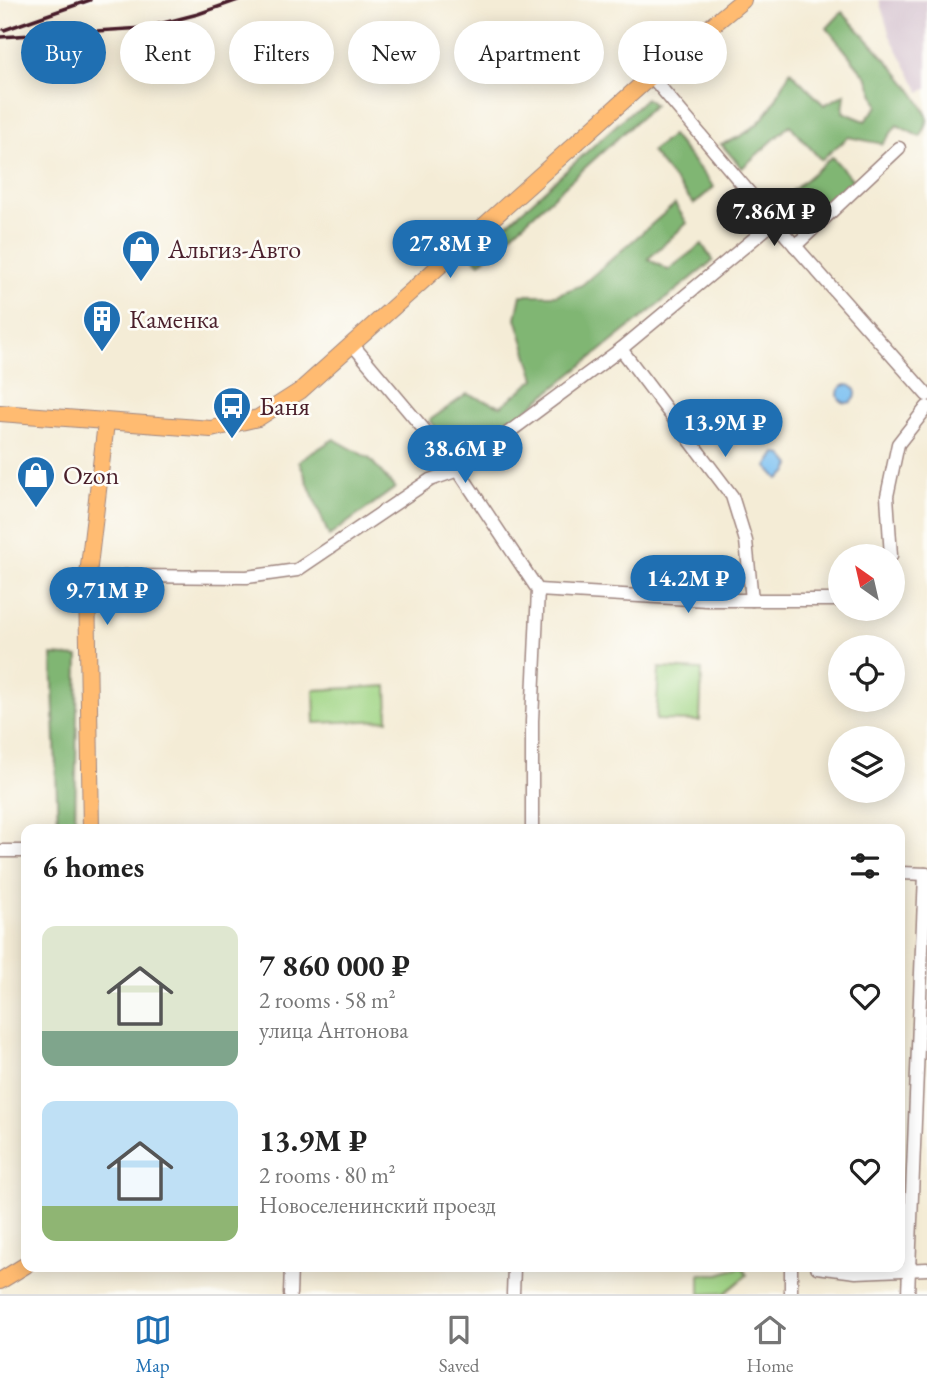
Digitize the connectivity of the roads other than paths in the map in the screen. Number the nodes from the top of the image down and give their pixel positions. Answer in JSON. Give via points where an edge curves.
{"nodes":[{"id":1,"x":743,"y":0,"type":"edge"},
{"id":2,"x":718,"y":21,"type":"edge"},
{"id":3,"x":642,"y":84,"type":"edge"},
{"id":4,"x":658,"y":84,"type":"edge"},
{"id":5,"x":899,"y":148,"type":"dead end"},
{"id":6,"x":774,"y":222,"type":"junction"},
{"id":7,"x":795,"y":246,"type":"junction"},
{"id":8,"x":352,"y":344,"type":"junction"},
{"id":9,"x":621,"y":349,"type":"junction"},
{"id":10,"x":927,"y":395,"type":"edge"},
{"id":11,"x":927,"y":407,"type":"edge"},
{"id":12,"x":0,"y":413,"type":"edge"},
{"id":13,"x":106,"y":423,"type":"junction"},
{"id":14,"x":458,"y":470,"type":"junction"},
{"id":15,"x":890,"y":544,"type":"edge"},
{"id":16,"x":88,"y":583,"type":"junction"},
{"id":17,"x":538,"y":590,"type":"junction"},
{"id":18,"x":752,"y":600,"type":"junction"},
{"id":19,"x":828,"y":600,"type":"edge"},
{"id":20,"x":91,"y":824,"type":"edge"},
{"id":21,"x":532,"y":824,"type":"edge"},
{"id":22,"x":0,"y":850,"type":"edge"},
{"id":23,"x":21,"y":851,"type":"edge"},
{"id":24,"x":905,"y":873,"type":"edge"},
{"id":25,"x":926,"y":874,"type":"edge"},
{"id":26,"x":21,"y":1268,"type":"edge"},
{"id":27,"x":927,"y":1269,"type":"edge"},
{"id":28,"x":905,"y":1270,"type":"edge"},
{"id":29,"x":909,"y":1270,"type":"junction"},
{"id":30,"x":291,"y":1272,"type":"edge"},
{"id":31,"x":514,"y":1272,"type":"edge"},
{"id":32,"x":792,"y":1272,"type":"edge"},
{"id":33,"x":0,"y":1282,"type":"edge"},
{"id":34,"x":290,"y":1294,"type":"edge"},
{"id":35,"x":513,"y":1294,"type":"edge"},
{"id":36,"x":791,"y":1294,"type":"edge"},
{"id":37,"x":908,"y":1294,"type":"edge"}],
"edges":[{"from":1,"to":2,"type":"main road"},
{"from":3,"to":8,"type":"main road"},
{"from":4,"to":6,"type":"street"},
{"from":5,"to":7,"type":"street"},
{"from":6,"to":7,"type":"street"},
{"from":6,"to":9,"type":"street"},
{"from":7,"to":10,"type":"street"},
{"from":8,"to":13,"type":"main road","via":[[300,391],[258,418],[211,429]]},
{"from":8,"to":14,"type":"street"},
{"from":9,"to":14,"type":"street"},
{"from":9,"to":18,"type":"street","via":[[732,496],[746,541]]},
{"from":11,"to":15,"type":"street","via":[[898,444],[887,496]]},
{"from":12,"to":13,"type":"main road"},
{"from":13,"to":16,"type":"main road"},
{"from":14,"to":16,"type":"street","via":[[430,480],[297,570],[247,577],[127,576]]},
{"from":14,"to":17,"type":"street"},
{"from":16,"to":20,"type":"main road"},
{"from":17,"to":18,"type":"street"},
{"from":17,"to":21,"type":"street"},
{"from":18,"to":19,"type":"street"},
{"from":22,"to":23,"type":"street"},
{"from":24,"to":25,"type":"street"},
{"from":25,"to":29,"type":"street"},
{"from":26,"to":33,"type":"main road"},
{"from":27,"to":29,"type":"street"},
{"from":28,"to":29,"type":"street"},
{"from":29,"to":37,"type":"street"},
{"from":30,"to":34,"type":"street"},
{"from":31,"to":35,"type":"street"},
{"from":32,"to":36,"type":"street"}]}
